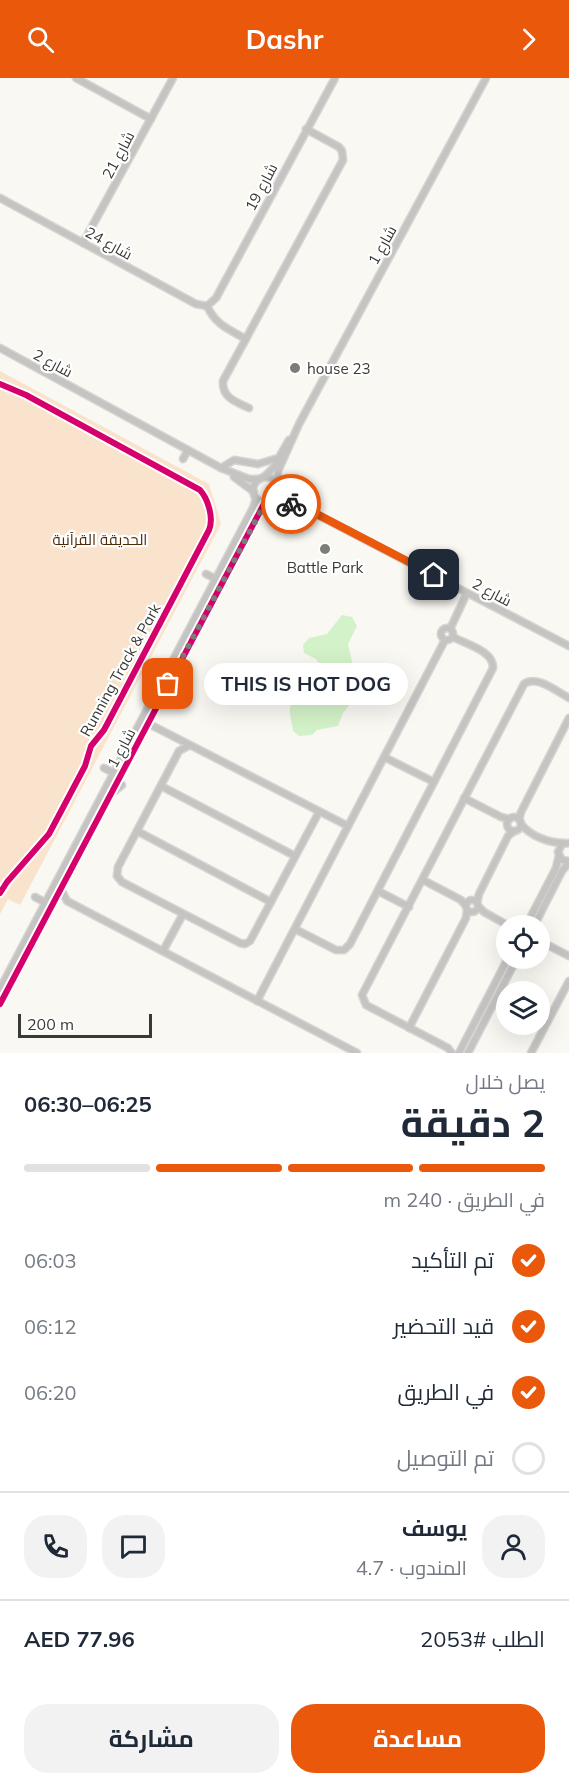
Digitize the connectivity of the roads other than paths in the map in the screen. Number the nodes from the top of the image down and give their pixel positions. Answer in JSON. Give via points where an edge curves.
{"nodes":[{"id":1,"x":76,"y":78,"type":"edge"},
{"id":2,"x":173,"y":78,"type":"edge"},
{"id":3,"x":334,"y":78,"type":"edge"},
{"id":4,"x":486,"y":78,"type":"edge"},
{"id":5,"x":151,"y":119,"type":"junction"},
{"id":6,"x":306,"y":129,"type":"junction"},
{"id":7,"x":0,"y":198,"type":"edge"},
{"id":8,"x":83,"y":243,"type":"junction"},
{"id":9,"x":207,"y":306,"type":"junction"},
{"id":10,"x":246,"y":339,"type":"junction"},
{"id":11,"x":0,"y":348,"type":"edge"},
{"id":12,"x":35,"y":367,"type":"junction"},
{"id":13,"x":30,"y":376,"type":"dead end"},
{"id":14,"x":249,"y":408,"type":"dead end"},
{"id":15,"x":299,"y":424,"type":"junction"},
{"id":16,"x":188,"y":450,"type":"junction"},
{"id":17,"x":278,"y":458,"type":"junction"},
{"id":18,"x":183,"y":459,"type":"dead end"},
{"id":19,"x":221,"y":468,"type":"junction"},
{"id":20,"x":262,"y":478,"type":"junction"},
{"id":21,"x":278,"y":486,"type":"junction"},
{"id":22,"x":255,"y":495,"type":"junction"},
{"id":23,"x":274,"y":500,"type":"junction"},
{"id":24,"x":265,"y":502,"type":"junction"},
{"id":25,"x":309,"y":510,"type":"junction"},
{"id":26,"x":206,"y":574,"type":"dead end"},
{"id":27,"x":216,"y":579,"type":"junction"},
{"id":28,"x":469,"y":593,"type":"junction"},
{"id":29,"x":450,"y":629,"type":"junction"},
{"id":30,"x":453,"y":637,"type":"junction"},
{"id":31,"x":445,"y":640,"type":"junction"},
{"id":32,"x":569,"y":646,"type":"edge"},
{"id":33,"x":569,"y":698,"type":"edge"},
{"id":34,"x":569,"y":718,"type":"edge"},
{"id":35,"x":153,"y":726,"type":"dead end"},
{"id":36,"x":178,"y":739,"type":"junction"},
{"id":37,"x":190,"y":745,"type":"junction"},
{"id":38,"x":179,"y":751,"type":"junction"},
{"id":39,"x":384,"y":757,"type":"junction"},
{"id":40,"x":104,"y":768,"type":"dead end"},
{"id":41,"x":114,"y":773,"type":"junction"},
{"id":42,"x":434,"y":782,"type":"junction"},
{"id":43,"x":122,"y":785,"type":"dead end"},
{"id":44,"x":161,"y":786,"type":"junction"},
{"id":45,"x":110,"y":794,"type":"junction"},
{"id":46,"x":464,"y":798,"type":"junction"},
{"id":47,"x":319,"y":812,"type":"junction"},
{"id":48,"x":515,"y":825,"type":"junction"},
{"id":49,"x":348,"y":826,"type":"junction"},
{"id":50,"x":137,"y":831,"type":"junction"},
{"id":51,"x":549,"y":842,"type":"junction"},
{"id":52,"x":567,"y":842,"type":"edge"},
{"id":53,"x":559,"y":855,"type":"junction"},
{"id":54,"x":295,"y":856,"type":"junction"},
{"id":55,"x":569,"y":862,"type":"edge"},
{"id":56,"x":423,"y":880,"type":"junction"},
{"id":57,"x":61,"y":889,"type":"junction"},
{"id":58,"x":378,"y":891,"type":"junction"},
{"id":59,"x":35,"y":897,"type":"dead end"},
{"id":60,"x":67,"y":901,"type":"junction"},
{"id":61,"x":54,"y":902,"type":"junction"},
{"id":62,"x":271,"y":902,"type":"junction"},
{"id":63,"x":46,"y":903,"type":"junction"},
{"id":64,"x":409,"y":906,"type":"junction"},
{"id":65,"x":472,"y":906,"type":"junction"},
{"id":66,"x":183,"y":914,"type":"junction"},
{"id":67,"x":532,"y":915,"type":"edge"},
{"id":68,"x":540,"y":915,"type":"edge"},
{"id":69,"x":496,"y":919,"type":"edge"},
{"id":70,"x":295,"y":929,"type":"junction"},
{"id":71,"x":550,"y":946,"type":"edge"},
{"id":72,"x":164,"y":951,"type":"junction"},
{"id":73,"x":568,"y":956,"type":"edge"},
{"id":74,"x":502,"y":969,"type":"edge"},
{"id":75,"x":511,"y":969,"type":"edge"},
{"id":76,"x":569,"y":981,"type":"edge"},
{"id":77,"x":1,"y":986,"type":"edge"},
{"id":78,"x":257,"y":1000,"type":"junction"},
{"id":79,"x":0,"y":1005,"type":"edge"},
{"id":80,"x":409,"y":1028,"type":"junction"},
{"id":81,"x":461,"y":1050,"type":"edge"},
{"id":82,"x":450,"y":1051,"type":"edge"},
{"id":83,"x":469,"y":1052,"type":"edge"},
{"id":84,"x":357,"y":1053,"type":"edge"},
{"id":85,"x":531,"y":1053,"type":"edge"}],
"edges":[{"from":1,"to":5,"type":"street"},
{"from":2,"to":5,"type":"street","name":"شارع 21"},
{"from":3,"to":6,"type":"street","name":"شارع 19"},
{"from":4,"to":15,"type":"street","name":"شارع 1"},
{"from":5,"to":8,"type":"street","name":"شارع 21"},
{"from":6,"to":9,"type":"street","name":"شارع 19","via":[[216,298]]},
{"from":6,"to":10,"type":"street","via":[[339,147],[343,160]]},
{"from":7,"to":8,"type":"street","name":"شارع 24"},
{"from":8,"to":9,"type":"street","name":"شارع 24","via":[[196,304]]},
{"from":9,"to":10,"type":"street","via":[[218,323]]},
{"from":10,"to":14,"type":"street","via":[[223,387],[228,398]]},
{"from":11,"to":12,"type":"street","name":"شارع 2"},
{"from":12,"to":13,"type":"street"},
{"from":12,"to":16,"type":"street","name":"شارع 2"},
{"from":15,"to":17,"type":"street","name":"شارع 1"},
{"from":15,"to":21,"type":"street","name":"شارع 1","via":[[278,471]]},
{"from":16,"to":18,"type":"street"},
{"from":16,"to":19,"type":"street","name":"شارع 2"},
{"from":17,"to":19,"type":"street","via":[[262,464],[234,460]]},
{"from":17,"to":20,"type":"street","name":"شارع 1"},
{"from":19,"to":20,"type":"street","name":"شارع 2","via":[[249,479]]},
{"from":19,"to":22,"type":"street","name":"شارع 2"},
{"from":20,"to":21,"type":"street","via":[[270,477]]},
{"from":20,"to":22,"type":"street","via":[[255,484]]},
{"from":21,"to":23,"type":"street"},
{"from":21,"to":25,"type":"street","name":"شارع 2"},
{"from":22,"to":24,"type":"street"},
{"from":22,"to":27,"type":"street","name":"شارع 1","via":[[253,508]]},
{"from":23,"to":24,"type":"street"},
{"from":23,"to":25,"type":"street","name":"شارع 2"},
{"from":24,"to":45,"type":"street","name":"شارع 1"},
{"from":25,"to":28,"type":"street","name":"شارع 2"},
{"from":26,"to":27,"type":"street"},
{"from":27,"to":41,"type":"street","name":"شارع 1"},
{"from":28,"to":29,"type":"street"},
{"from":28,"to":32,"type":"street","name":"شارع 2"},
{"from":29,"to":30,"type":"street"},
{"from":29,"to":31,"type":"street","via":[[441,632]]},
{"from":30,"to":31,"type":"street"},
{"from":30,"to":42,"type":"street","via":[[489,656],[493,668]]},
{"from":31,"to":39,"type":"street"},
{"from":33,"to":46,"type":"street","via":[[536,681],[524,684]]},
{"from":34,"to":48,"type":"street"},
{"from":35,"to":36,"type":"street"},
{"from":36,"to":37,"type":"street"},
{"from":36,"to":38,"type":"street"},
{"from":37,"to":38,"type":"street"},
{"from":37,"to":47,"type":"street"},
{"from":38,"to":44,"type":"street"},
{"from":39,"to":42,"type":"street"},
{"from":39,"to":49,"type":"street"},
{"from":40,"to":41,"type":"street"},
{"from":41,"to":63,"type":"street","name":"شارع 1"},
{"from":42,"to":58,"type":"street"},
{"from":43,"to":45,"type":"street"},
{"from":44,"to":50,"type":"street"},
{"from":44,"to":54,"type":"street"},
{"from":45,"to":57,"type":"street","name":"شارع 1"},
{"from":46,"to":48,"type":"street"},
{"from":46,"to":56,"type":"street"},
{"from":47,"to":49,"type":"street"},
{"from":47,"to":54,"type":"street"},
{"from":48,"to":51,"type":"street"},
{"from":48,"to":65,"type":"street"},
{"from":49,"to":70,"type":"street"},
{"from":50,"to":62,"type":"street"},
{"from":50,"to":66,"type":"street","via":[[117,870],[118,878]]},
{"from":51,"to":52,"type":"street"},
{"from":51,"to":53,"type":"street"},
{"from":52,"to":53,"type":"street","via":[[559,848]]},
{"from":53,"to":55,"type":"street"},
{"from":53,"to":67,"type":"street"},
{"from":54,"to":62,"type":"street"},
{"from":55,"to":68,"type":"street"},
{"from":56,"to":64,"type":"street"},
{"from":56,"to":65,"type":"street"},
{"from":57,"to":60,"type":"street"},
{"from":57,"to":61,"type":"street","name":"شارع 1"},
{"from":58,"to":64,"type":"street"},
{"from":58,"to":70,"type":"street","via":[[344,950],[336,950]]},
{"from":59,"to":63,"type":"street"},
{"from":60,"to":61,"type":"street"},
{"from":60,"to":72,"type":"street"},
{"from":61,"to":79,"type":"street","name":"شارع 1"},
{"from":62,"to":66,"type":"street","via":[[245,944]]},
{"from":63,"to":77,"type":"street","name":"شارع 1"},
{"from":64,"to":80,"type":"street","via":[[362,999],[366,1005]]},
{"from":65,"to":69,"type":"street"},
{"from":65,"to":80,"type":"street"},
{"from":66,"to":72,"type":"street"},
{"from":70,"to":78,"type":"street"},
{"from":71,"to":73,"type":"street"},
{"from":72,"to":78,"type":"street"},
{"from":74,"to":81,"type":"street"},
{"from":75,"to":83,"type":"street"},
{"from":76,"to":85,"type":"street"},
{"from":78,"to":84,"type":"street"},
{"from":80,"to":82,"type":"street"},
{"from":81,"to":82,"type":"street"}]}
